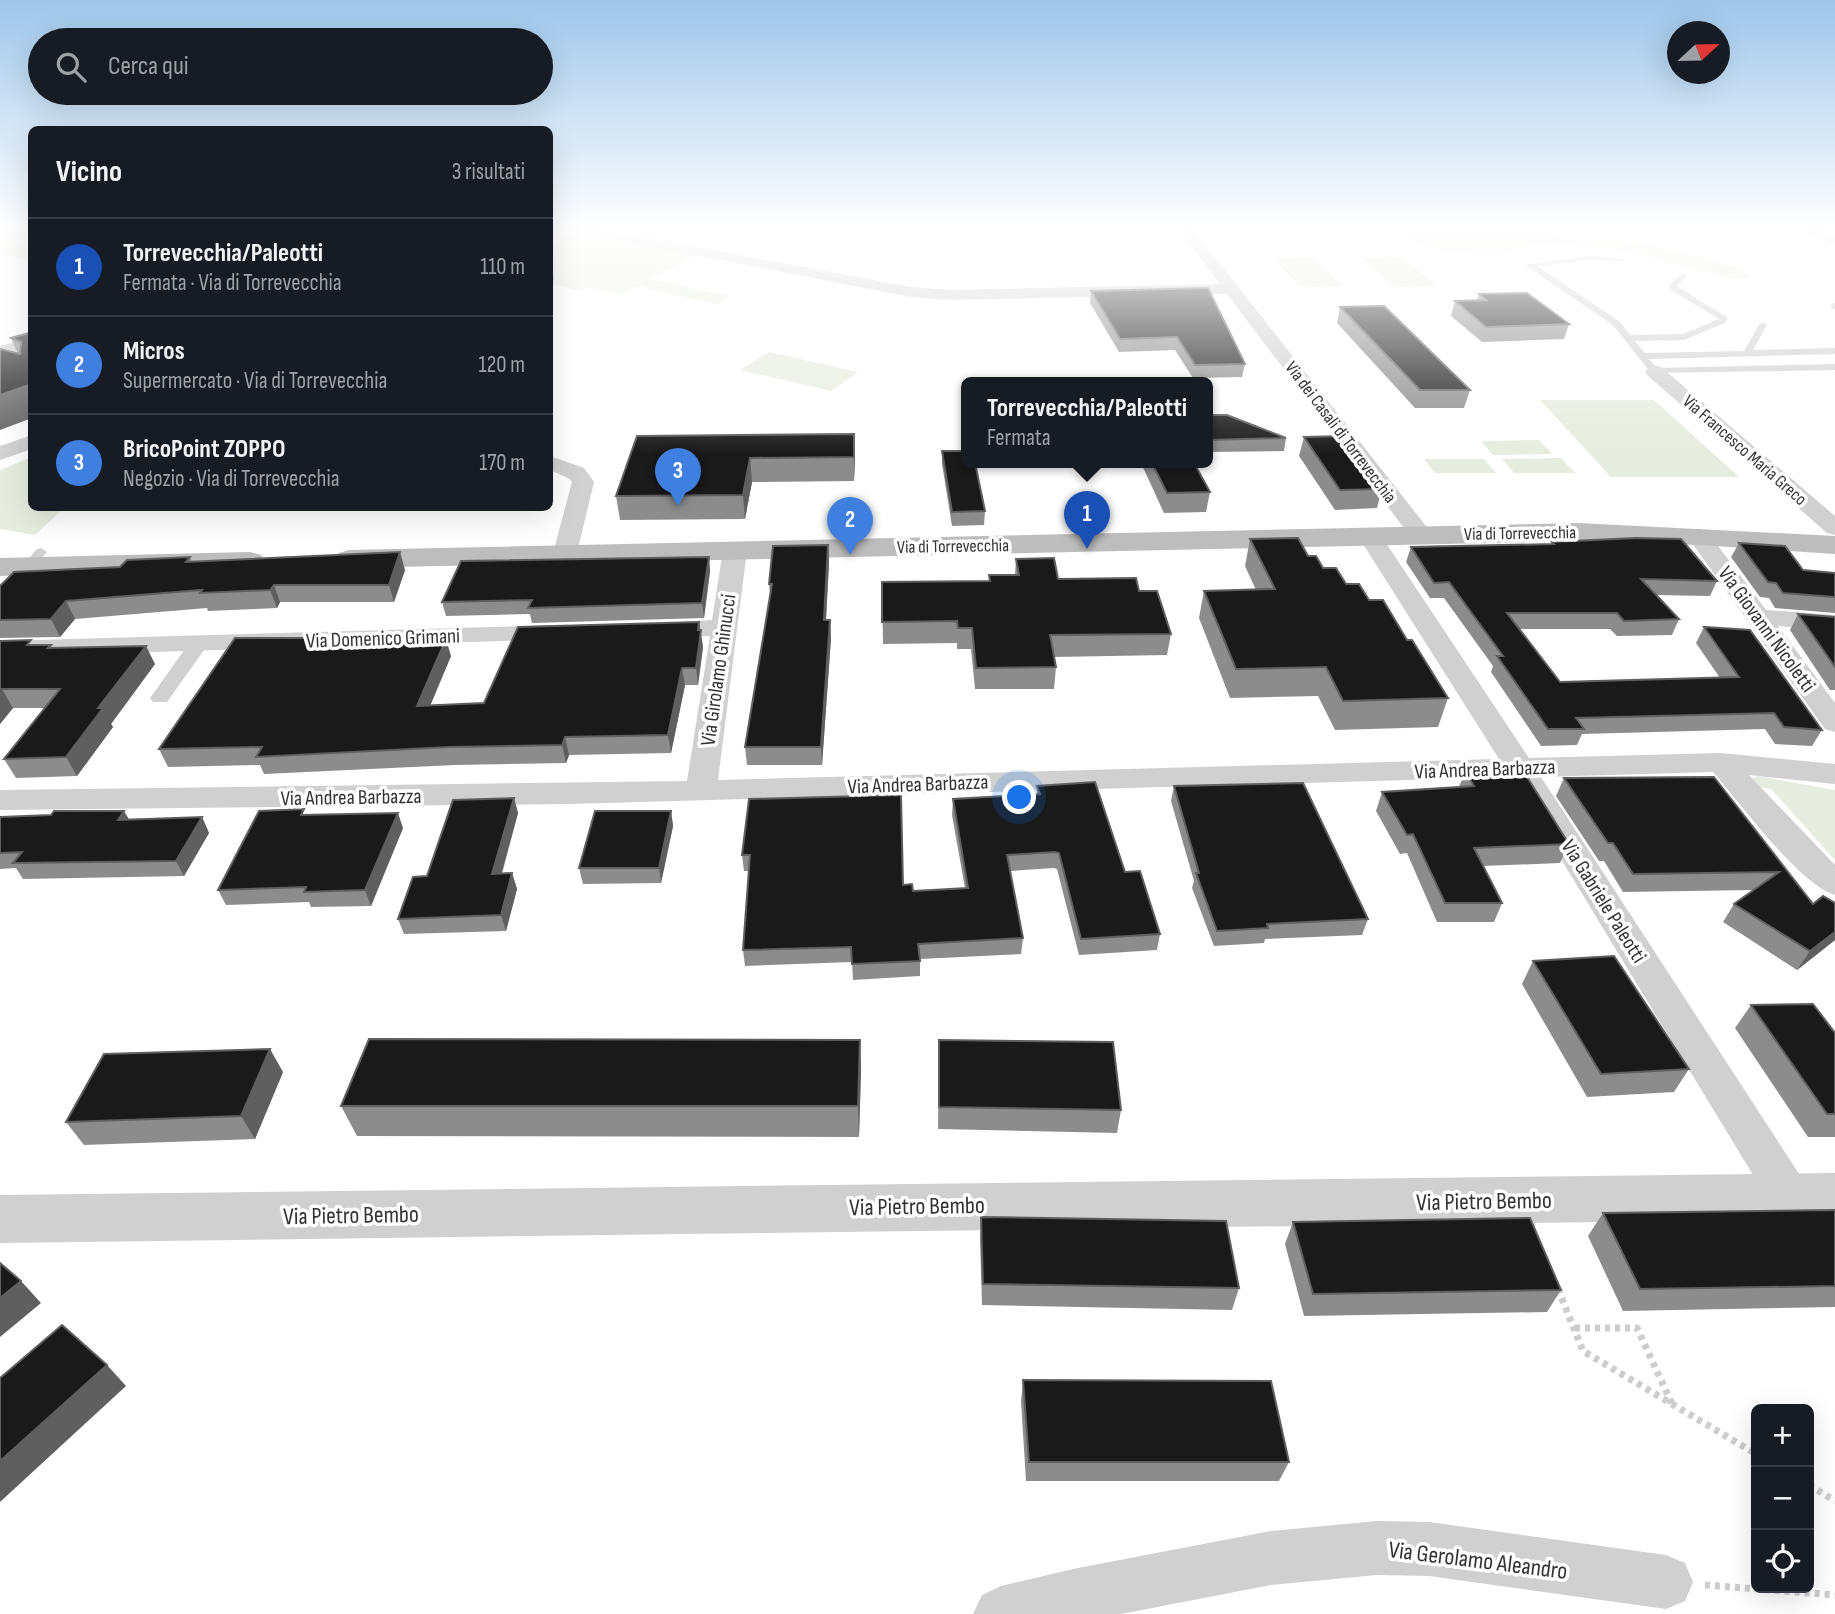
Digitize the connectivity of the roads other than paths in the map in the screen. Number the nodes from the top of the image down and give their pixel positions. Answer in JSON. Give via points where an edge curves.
{"nodes":[{"id":1,"x":1242,"y":303,"type":"edge"},
{"id":2,"x":1586,"y":303,"type":"edge"},
{"id":3,"x":1699,"y":303,"type":"edge"},
{"id":4,"x":1763,"y":325,"type":"dead end"},
{"id":5,"x":1630,"y":338,"type":"junction"},
{"id":6,"x":28,"y":345,"type":"edge"},
{"id":7,"x":1835,"y":351,"type":"edge"},
{"id":8,"x":1747,"y":353,"type":"junction"},
{"id":9,"x":0,"y":354,"type":"edge"},
{"id":10,"x":1649,"y":364,"type":"junction"},
{"id":11,"x":1835,"y":367,"type":"edge"},
{"id":12,"x":28,"y":443,"type":"edge"},
{"id":13,"x":0,"y":454,"type":"edge"},
{"id":14,"x":553,"y":463,"type":"edge"},
{"id":15,"x":1835,"y":528,"type":"edge"},
{"id":16,"x":1421,"y":535,"type":"junction"},
{"id":17,"x":1370,"y":536,"type":"junction"},
{"id":18,"x":1699,"y":536,"type":"junction"},
{"id":19,"x":1835,"y":545,"type":"edge"},
{"id":20,"x":735,"y":550,"type":"junction"},
{"id":21,"x":565,"y":553,"type":"junction"},
{"id":22,"x":0,"y":559,"type":"edge"},
{"id":23,"x":320,"y":559,"type":"edge"},
{"id":24,"x":280,"y":560,"type":"edge"},
{"id":25,"x":19,"y":568,"type":"edge"},
{"id":26,"x":1759,"y":617,"type":"junction"},
{"id":27,"x":1835,"y":623,"type":"edge"},
{"id":28,"x":723,"y":628,"type":"junction"},
{"id":29,"x":640,"y":631,"type":"edge"},
{"id":30,"x":585,"y":632,"type":"edge"},
{"id":31,"x":199,"y":643,"type":"junction"},
{"id":32,"x":0,"y":649,"type":"edge"},
{"id":33,"x":160,"y":698,"type":"dead end"},
{"id":34,"x":1835,"y":723,"type":"edge"},
{"id":35,"x":1721,"y":762,"type":"junction"},
{"id":36,"x":1520,"y":767,"type":"junction"},
{"id":37,"x":1835,"y":774,"type":"edge"},
{"id":38,"x":701,"y":790,"type":"junction"},
{"id":39,"x":0,"y":800,"type":"edge"},
{"id":40,"x":1835,"y":883,"type":"edge"},
{"id":41,"x":1812,"y":1197,"type":"edge"},
{"id":42,"x":0,"y":1219,"type":"edge"},
{"id":43,"x":1666,"y":1582,"type":"road end"},
{"id":44,"x":1001,"y":1614,"type":"edge"}],
"edges":[{"from":1,"to":16,"type":"street","name":"Via dei Casali di Torrevecchia"},
{"from":2,"to":5,"type":"lane"},
{"from":3,"to":5,"type":"lane","via":[[1724,318],[1722,321],[1684,337]]},
{"from":4,"to":8,"type":"lane"},
{"from":5,"to":10,"type":"lane"},
{"from":6,"to":9,"type":"street"},
{"from":7,"to":8,"type":"lane"},
{"from":8,"to":10,"type":"lane"},
{"from":10,"to":11,"type":"lane"},
{"from":10,"to":15,"type":"street","name":"Via Francesco Maria Greco"},
{"from":12,"to":13,"type":"street"},
{"from":14,"to":21,"type":"street","via":[[576,473],[583,482]]},
{"from":16,"to":17,"type":"main road","name":"Via di Torrevecchia"},
{"from":16,"to":18,"type":"main road","name":"Via di Torrevecchia","via":[[1578,532]]},
{"from":17,"to":20,"type":"main road","name":"Via di Torrevecchia"},
{"from":17,"to":36,"type":"street","name":"Via Gabriele Paleotti"},
{"from":18,"to":19,"type":"main road","name":"Via di Torrevecchia"},
{"from":18,"to":26,"type":"street","name":"Via Giovanni Nicoletti"},
{"from":20,"to":21,"type":"main road","name":"Via di Torrevecchia"},
{"from":20,"to":28,"type":"street","name":"Via Girolamo Ghinucci"},
{"from":21,"to":23,"type":"main road","name":"Via di Torrevecchia"},
{"from":22,"to":25,"type":"main road"},
{"from":24,"to":25,"type":"main road","via":[[95,558]]},
{"from":26,"to":27,"type":"street"},
{"from":26,"to":34,"type":"street","name":"Via Giovanni Nicoletti"},
{"from":28,"to":29,"type":"street"},
{"from":28,"to":38,"type":"street","name":"Via Girolamo Ghinucci"},
{"from":30,"to":31,"type":"street","name":"Via Domenico Grimani"},
{"from":31,"to":32,"type":"street","name":"Via Domenico Grimani"},
{"from":31,"to":33,"type":"street"},
{"from":35,"to":36,"type":"street","name":"Via Andrea Barbazza"},
{"from":35,"to":37,"type":"street","name":"Via Andrea Barbazza"},
{"from":35,"to":40,"type":"street","via":[[1812,864]]},
{"from":36,"to":38,"type":"street","name":"Via Andrea Barbazza"},
{"from":36,"to":41,"type":"street","name":"Via Gabriele Paleotti"},
{"from":38,"to":39,"type":"street","name":"Via Andrea Barbazza"},
{"from":41,"to":42,"type":"street","name":"Via Pietro Bembo"},
{"from":43,"to":44,"type":"street","name":"Via Gerolamo Aleandro","via":[[1429,1549],[1377,1548],[1271,1558]]}]}
